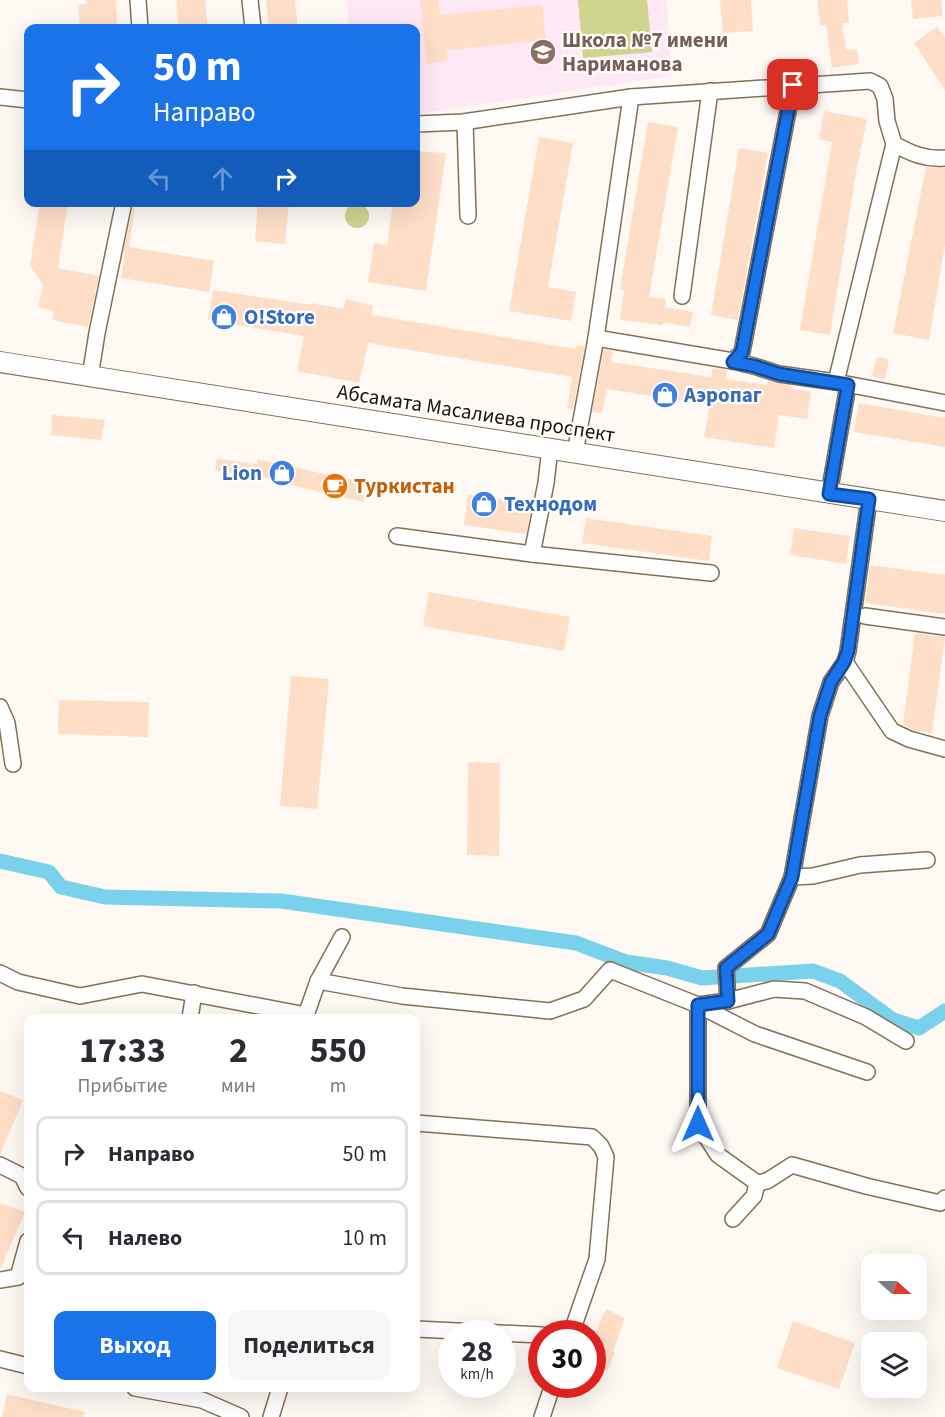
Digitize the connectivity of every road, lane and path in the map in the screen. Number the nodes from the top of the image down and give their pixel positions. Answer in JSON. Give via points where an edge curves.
{"nodes":[{"id":1,"x":138,"y":0,"type":"edge"},
{"id":2,"x":250,"y":0,"type":"edge"},
{"id":3,"x":140,"y":24,"type":"edge"},
{"id":4,"x":253,"y":24,"type":"edge"},
{"id":5,"x":793,"y":85,"type":"junction"},
{"id":6,"x":710,"y":92,"type":"junction"},
{"id":7,"x":0,"y":97,"type":"edge"},
{"id":8,"x":631,"y":97,"type":"junction"},
{"id":9,"x":24,"y":100,"type":"edge"},
{"id":10,"x":465,"y":122,"type":"junction"},
{"id":11,"x":420,"y":124,"type":"edge"},
{"id":12,"x":894,"y":144,"type":"junction"},
{"id":13,"x":945,"y":158,"type":"edge"},
{"id":14,"x":123,"y":207,"type":"edge"},
{"id":15,"x":468,"y":216,"type":"dead end"},
{"id":16,"x":682,"y":296,"type":"dead end"},
{"id":17,"x":596,"y":338,"type":"junction"},
{"id":18,"x":0,"y":362,"type":"edge"},
{"id":19,"x":733,"y":362,"type":"junction"},
{"id":20,"x":90,"y":376,"type":"junction"},
{"id":21,"x":842,"y":383,"type":"junction"},
{"id":22,"x":945,"y":403,"type":"edge"},
{"id":23,"x":550,"y":448,"type":"junction"},
{"id":24,"x":575,"y":453,"type":"junction"},
{"id":25,"x":829,"y":494,"type":"junction"},
{"id":26,"x":869,"y":499,"type":"junction"},
{"id":27,"x":945,"y":511,"type":"edge"},
{"id":28,"x":397,"y":536,"type":"dead end"},
{"id":29,"x":532,"y":554,"type":"junction"},
{"id":30,"x":711,"y":573,"type":"dead end"},
{"id":31,"x":865,"y":616,"type":"dead end"},
{"id":32,"x":945,"y":627,"type":"edge"},
{"id":33,"x":844,"y":662,"type":"junction"},
{"id":34,"x":0,"y":707,"type":"edge"},
{"id":35,"x":945,"y":749,"type":"edge"},
{"id":36,"x":13,"y":764,"type":"dead end"},
{"id":37,"x":927,"y":860,"type":"dead end"},
{"id":38,"x":792,"y":877,"type":"junction"},
{"id":39,"x":342,"y":937,"type":"dead end"},
{"id":40,"x":0,"y":973,"type":"edge"},
{"id":41,"x":318,"y":981,"type":"junction"},
{"id":42,"x":194,"y":993,"type":"junction"},
{"id":43,"x":728,"y":994,"type":"junction"},
{"id":44,"x":698,"y":1005,"type":"junction"},
{"id":45,"x":191,"y":1014,"type":"edge"},
{"id":46,"x":291,"y":1014,"type":"edge"},
{"id":47,"x":306,"y":1014,"type":"edge"},
{"id":48,"x":906,"y":1041,"type":"dead end"},
{"id":49,"x":867,"y":1072,"type":"dead end"},
{"id":50,"x":420,"y":1123,"type":"edge"},
{"id":51,"x":0,"y":1164,"type":"edge"},
{"id":52,"x":24,"y":1180,"type":"edge"},
{"id":53,"x":757,"y":1183,"type":"junction"},
{"id":54,"x":945,"y":1198,"type":"edge"},
{"id":55,"x":733,"y":1219,"type":"dead end"},
{"id":56,"x":24,"y":1255,"type":"edge"},
{"id":57,"x":0,"y":1280,"type":"edge"},
{"id":58,"x":576,"y":1320,"type":"edge"},
{"id":59,"x":420,"y":1329,"type":"edge"},
{"id":60,"x":528,"y":1334,"type":"edge"},
{"id":61,"x":1,"y":1362,"type":"edge"},
{"id":62,"x":24,"y":1365,"type":"edge"},
{"id":63,"x":157,"y":1392,"type":"edge"},
{"id":64,"x":279,"y":1392,"type":"edge"},
{"id":65,"x":549,"y":1398,"type":"edge"},
{"id":66,"x":241,"y":1417,"type":"edge"},
{"id":67,"x":271,"y":1417,"type":"edge"},
{"id":68,"x":542,"y":1417,"type":"edge"}],
"edges":[{"from":1,"to":3,"type":"street"},
{"from":2,"to":4,"type":"street"},
{"from":5,"to":6,"type":"street"},
{"from":5,"to":12,"type":"street","via":[[870,81],[880,86]]},
{"from":5,"to":19,"type":"street","via":[[742,352]]},
{"from":6,"to":8,"type":"street"},
{"from":6,"to":16,"type":"street"},
{"from":7,"to":9,"type":"street"},
{"from":8,"to":10,"type":"street"},
{"from":8,"to":17,"type":"street"},
{"from":10,"to":11,"type":"street"},
{"from":10,"to":15,"type":"street"},
{"from":12,"to":13,"type":"street","via":[[914,155]]},
{"from":12,"to":21,"type":"street"},
{"from":14,"to":20,"type":"street"},
{"from":17,"to":19,"type":"street"},
{"from":17,"to":24,"type":"street"},
{"from":18,"to":20,"type":"main road","name":"Абсамата Масалиева проспект"},
{"from":19,"to":21,"type":"street","via":[[779,374]]},
{"from":20,"to":23,"type":"main road","name":"Абсамата Масалиева проспект"},
{"from":21,"to":22,"type":"street"},
{"from":21,"to":25,"type":"street"},
{"from":23,"to":24,"type":"main road","name":"Абсамата Масалиева проспект"},
{"from":23,"to":29,"type":"street"},
{"from":24,"to":25,"type":"main road","name":"Абсамата Масалиева проспект"},
{"from":25,"to":26,"type":"main road","name":"Абсамата Масалиева проспект"},
{"from":26,"to":27,"type":"main road","name":"Абсамата Масалиева проспект"},
{"from":26,"to":33,"type":"street"},
{"from":28,"to":29,"type":"street"},
{"from":29,"to":30,"type":"street"},
{"from":31,"to":32,"type":"street"},
{"from":33,"to":35,"type":"street","via":[[892,731]]},
{"from":33,"to":38,"type":"street","via":[[831,682],[820,716]]},
{"from":34,"to":36,"type":"street","via":[[7,723]]},
{"from":37,"to":38,"type":"street"},
{"from":38,"to":43,"type":"street","via":[[768,934],[726,968]]},
{"from":39,"to":41,"type":"street"},
{"from":40,"to":42,"type":"street","via":[[18,982],[80,996],[142,984]]},
{"from":41,"to":44,"type":"street","via":[[402,996],[550,1011],[584,999],[610,970]]},
{"from":41,"to":47,"type":"street"},
{"from":42,"to":45,"type":"street"},
{"from":42,"to":46,"type":"street"},
{"from":43,"to":44,"type":"street"},
{"from":43,"to":48,"type":"street","via":[[774,989],[805,991],[866,1017]]},
{"from":44,"to":49,"type":"street","via":[[755,1034]]},
{"from":44,"to":53,"type":"street","via":[[698,1124],[718,1155]]},
{"from":50,"to":58,"type":"street","via":[[592,1137],[601,1146],[606,1157],[597,1259]]},
{"from":51,"to":52,"type":"street"},
{"from":53,"to":54,"type":"street","via":[[792,1165],[940,1203]]},
{"from":53,"to":55,"type":"street","via":[[754,1196]]},
{"from":56,"to":57,"type":"street","via":[[18,1277]]},
{"from":59,"to":60,"type":"street"},
{"from":61,"to":62,"type":"street"},
{"from":63,"to":66,"type":"street","via":[[202,1400]]},
{"from":64,"to":67,"type":"street"},
{"from":65,"to":68,"type":"street"}]}
